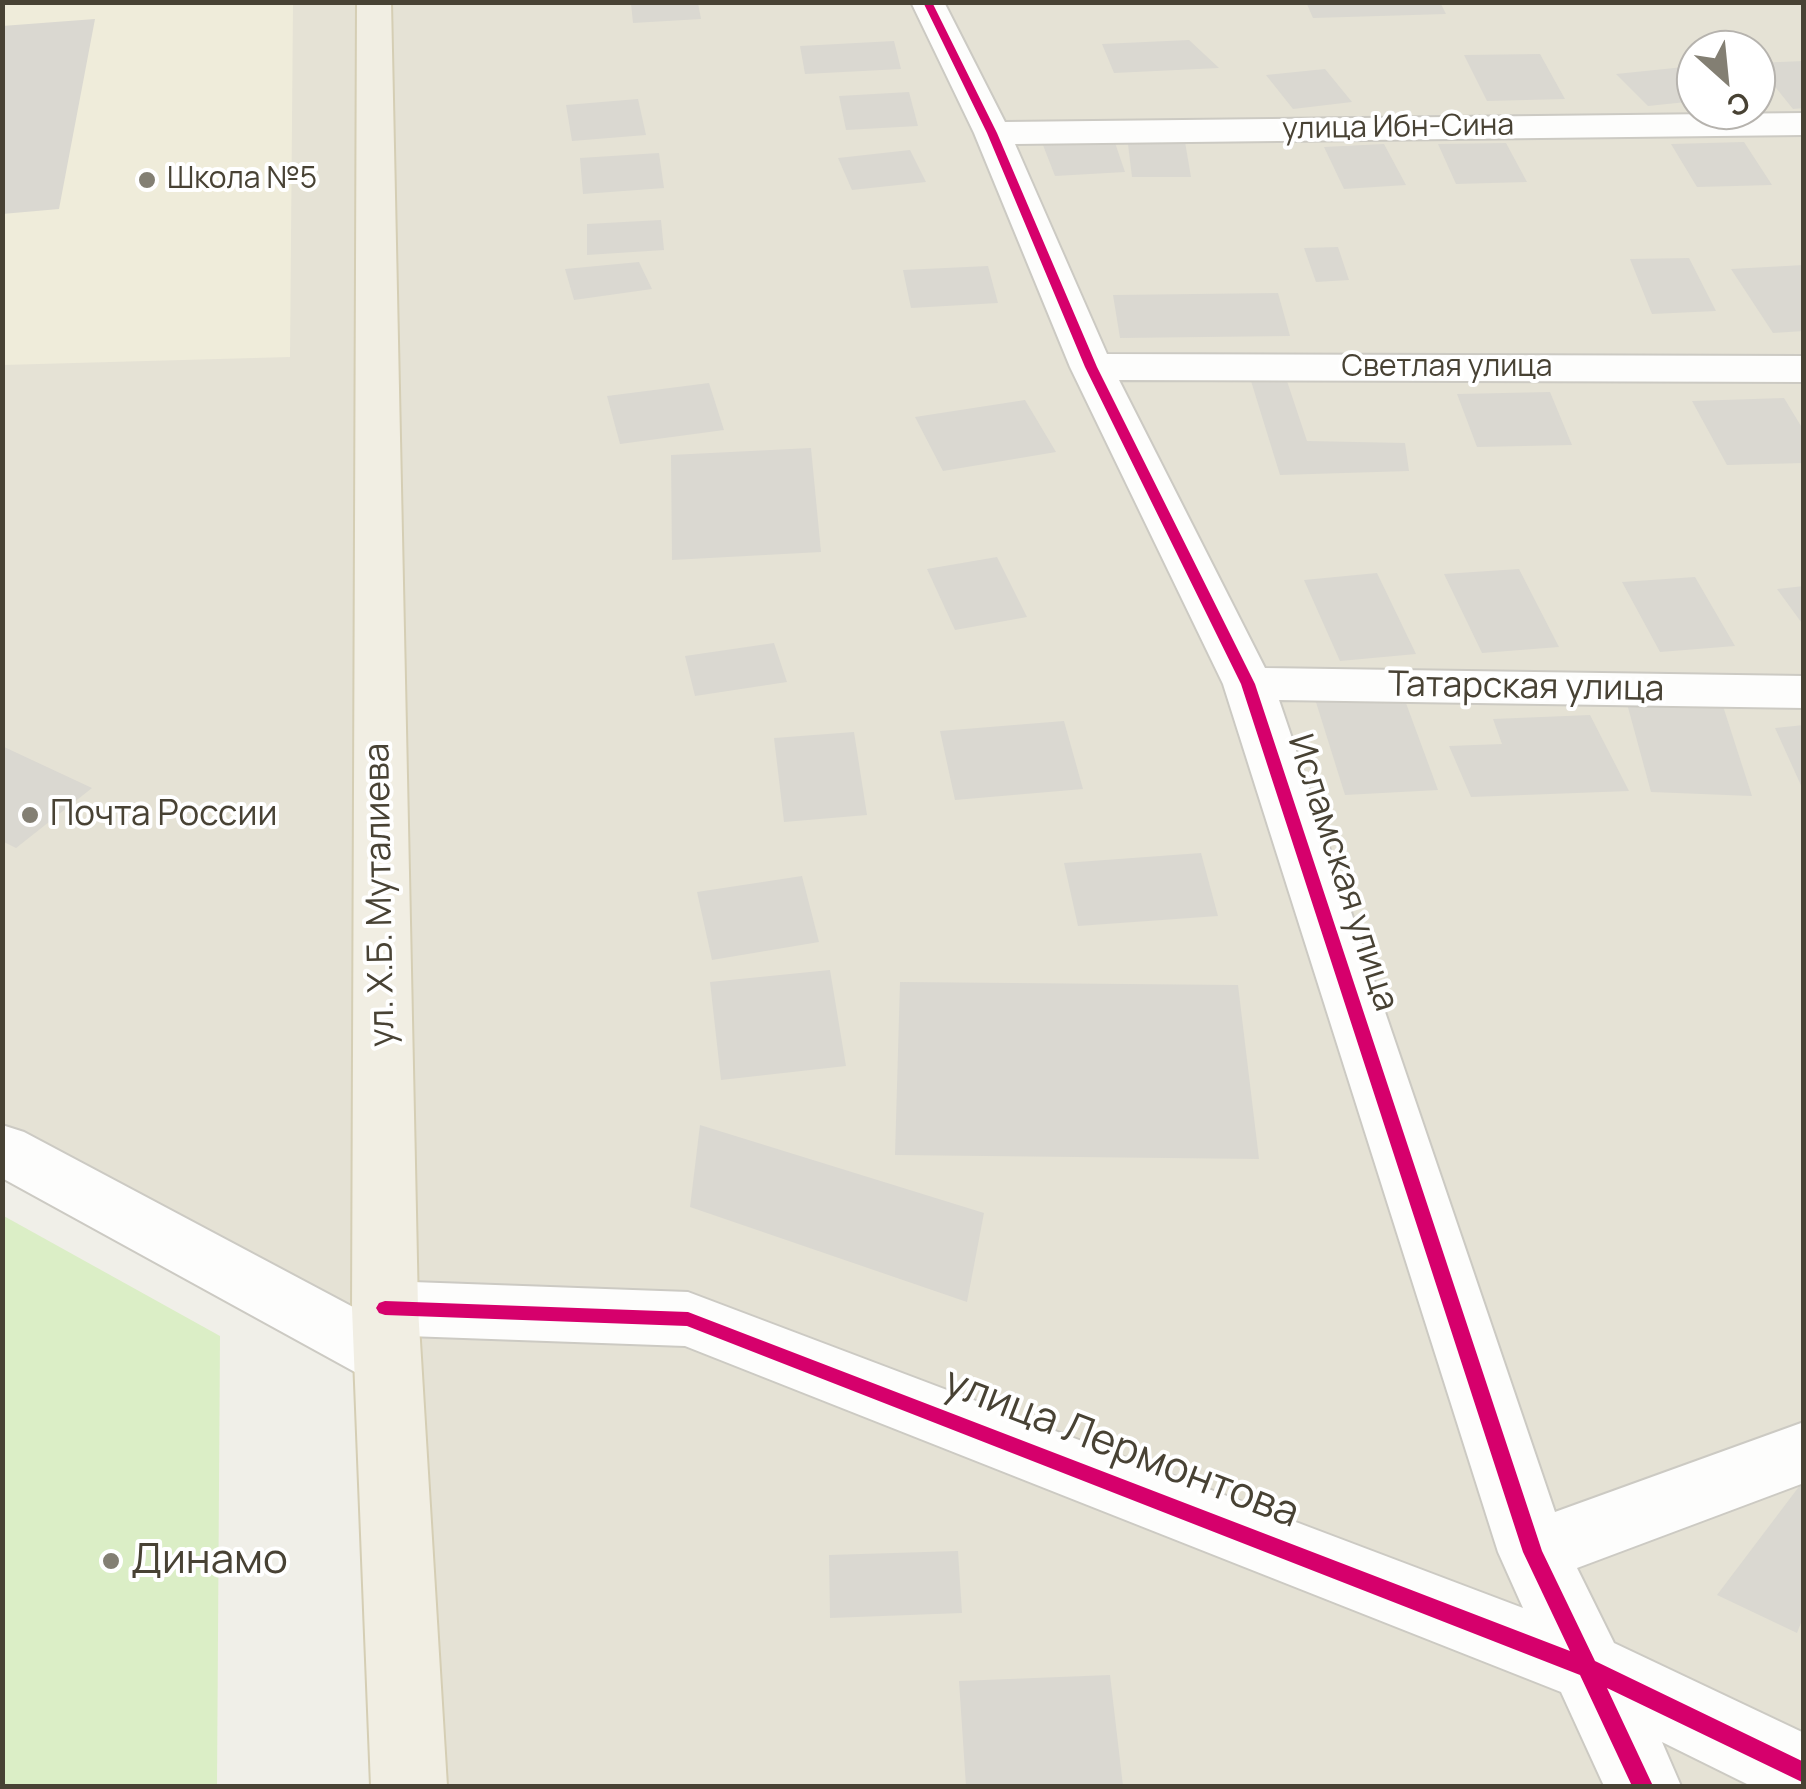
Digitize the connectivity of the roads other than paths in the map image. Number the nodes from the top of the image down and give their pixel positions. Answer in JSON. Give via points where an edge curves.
{"nodes":[{"id":1,"x":374,"y":2,"type":"edge"},
{"id":2,"x":926,"y":2,"type":"edge"},
{"id":3,"x":1804,"y":124,"type":"edge"},
{"id":4,"x":992,"y":132,"type":"junction"},
{"id":5,"x":1091,"y":367,"type":"junction"},
{"id":6,"x":1804,"y":368,"type":"edge"},
{"id":7,"x":1248,"y":684,"type":"junction"},
{"id":8,"x":1804,"y":692,"type":"edge"},
{"id":9,"x":2,"y":1149,"type":"edge"},
{"id":10,"x":386,"y":1332,"type":"junction"},
{"id":11,"x":1804,"y":1452,"type":"edge"},
{"id":12,"x":1533,"y":1552,"type":"junction"},
{"id":13,"x":1588,"y":1668,"type":"junction"},
{"id":14,"x":1804,"y":1773,"type":"edge"},
{"id":15,"x":409,"y":1786,"type":"edge"},
{"id":16,"x":1643,"y":1786,"type":"edge"}],
"edges":[{"from":1,"to":10,"type":"main road","name":"ул. Х.Б. Муталиева"},
{"from":2,"to":4,"type":"street","name":"Исламская улица"},
{"from":3,"to":4,"type":"street","name":"улица Ибн-Сина"},
{"from":4,"to":5,"type":"street","name":"Исламская улица"},
{"from":5,"to":6,"type":"street","name":"Светлая улица"},
{"from":5,"to":7,"type":"street","name":"Исламская улица"},
{"from":7,"to":8,"type":"street","name":"Татарская улица"},
{"from":7,"to":12,"type":"street","name":"Исламская улица"},
{"from":9,"to":10,"type":"street"},
{"from":10,"to":13,"type":"street","name":"улица Лермонтова","via":[[688,1319]]},
{"from":10,"to":15,"type":"main road","name":"ул. Х.Б. Муталиева"},
{"from":11,"to":12,"type":"street"},
{"from":12,"to":13,"type":"street","name":"Исламская улица"},
{"from":13,"to":14,"type":"street","name":"улица Лермонтова"},
{"from":13,"to":16,"type":"street","name":"Исламская улица"}]}
